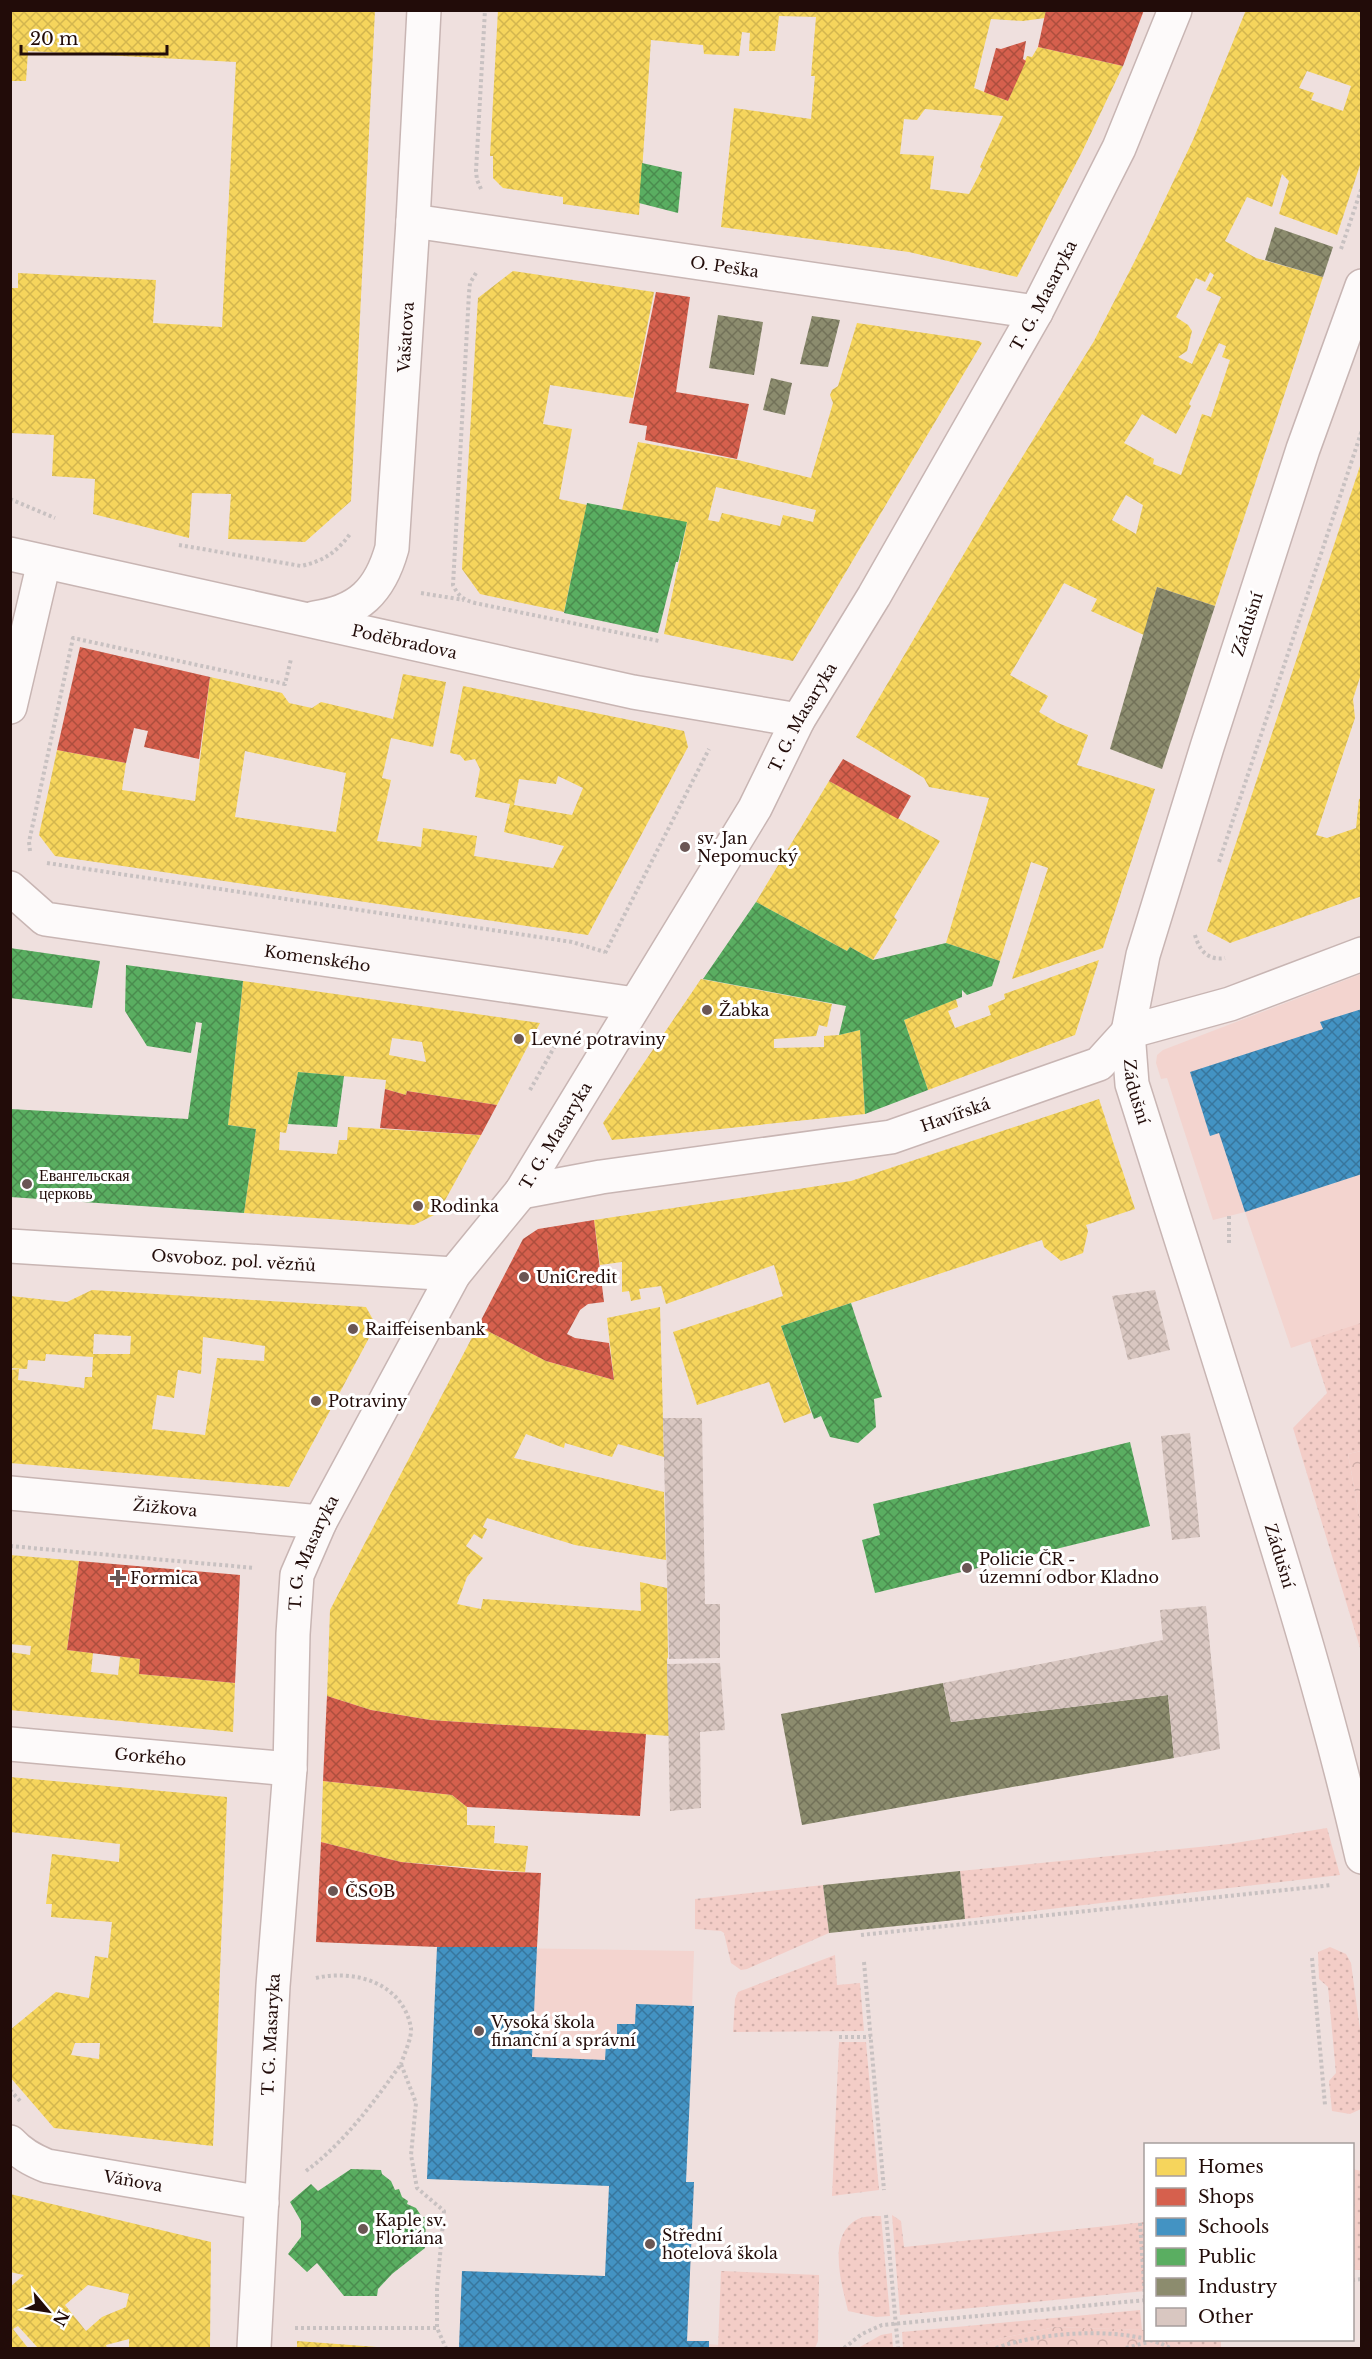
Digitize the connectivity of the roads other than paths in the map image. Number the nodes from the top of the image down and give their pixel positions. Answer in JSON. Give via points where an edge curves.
{"nodes":[{"id":1,"x":424,"y":10,"type":"edge"},
{"id":2,"x":1175,"y":10,"type":"edge"},
{"id":3,"x":413,"y":222,"type":"junction"},
{"id":4,"x":1362,"y":286,"type":"edge"},
{"id":5,"x":1036,"y":312,"type":"junction"},
{"id":6,"x":1355,"y":323,"type":"edge"},
{"id":7,"x":10,"y":554,"type":"edge"},
{"id":8,"x":44,"y":562,"type":"junction"},
{"id":9,"x":311,"y":619,"type":"junction"},
{"id":10,"x":10,"y":707,"type":"edge"},
{"id":11,"x":798,"y":720,"type":"junction"},
{"id":12,"x":10,"y":888,"type":"edge"},
{"id":13,"x":1362,"y":954,"type":"edge"},
{"id":14,"x":635,"y":1004,"type":"junction"},
{"id":15,"x":1128,"y":1032,"type":"junction"},
{"id":16,"x":520,"y":1192,"type":"junction"},
{"id":17,"x":10,"y":1246,"type":"edge"},
{"id":18,"x":454,"y":1274,"type":"junction"},
{"id":19,"x":10,"y":1493,"type":"edge"},
{"id":20,"x":320,"y":1522,"type":"junction"},
{"id":21,"x":10,"y":1744,"type":"edge"},
{"id":22,"x":290,"y":1769,"type":"junction"},
{"id":23,"x":1362,"y":1857,"type":"edge"},
{"id":24,"x":10,"y":2142,"type":"edge"},
{"id":25,"x":262,"y":2193,"type":"junction"},
{"id":26,"x":255,"y":2338,"type":"edge"}],
"edges":[{"from":1,"to":3,"type":"street","name":"Vašatova"},
{"from":2,"to":5,"type":"street","name":"T. G. Masaryka","via":[[1119,148]]},
{"from":3,"to":5,"type":"street","name":"O. Peška"},
{"from":3,"to":9,"type":"street","name":"Vašatova","via":[[392,548],[381,579],[363,599],[348,610]]},
{"from":4,"to":6,"type":"street","name":"Zádušní"},
{"from":5,"to":11,"type":"street","name":"T. G. Masaryka","via":[[874,596]]},
{"from":6,"to":15,"type":"street","name":"Zádušní","via":[[1303,449],[1207,747],[1143,955]]},
{"from":7,"to":8,"type":"street","name":"Poděbradova"},
{"from":8,"to":9,"type":"street","name":"Poděbradova"},
{"from":8,"to":10,"type":"street"},
{"from":9,"to":11,"type":"street","name":"Poděbradova","via":[[633,692]]},
{"from":11,"to":14,"type":"street","name":"T. G. Masaryka","via":[[755,808]]},
{"from":12,"to":14,"type":"street","name":"Komenského","via":[[45,919]]},
{"from":13,"to":15,"type":"street","via":[[1230,1004]]},
{"from":14,"to":16,"type":"street","name":"T. G. Masaryka"},
{"from":15,"to":16,"type":"street","name":"Havířská","via":[[1100,1064],[891,1137]]},
{"from":15,"to":23,"type":"street","name":"Zádušní","via":[[1132,1084],[1319,1683]]},
{"from":16,"to":18,"type":"street","name":"T. G. Masaryka"},
{"from":17,"to":18,"type":"street","name":"Osvoboz. pol. vězňů"},
{"from":18,"to":20,"type":"street","name":"T. G. Masaryka"},
{"from":19,"to":20,"type":"street","name":"Žižkova"},
{"from":20,"to":22,"type":"street","name":"T. G. Masaryka","via":[[297,1575]]},
{"from":21,"to":22,"type":"street","name":"Gorkého"},
{"from":22,"to":25,"type":"street","name":"T. G. Masaryka"},
{"from":24,"to":25,"type":"street","name":"Váňova","via":[[33,2161],[47,2166],[181,2189]]},
{"from":25,"to":26,"type":"street","name":"T. G. Masaryka"}]}
